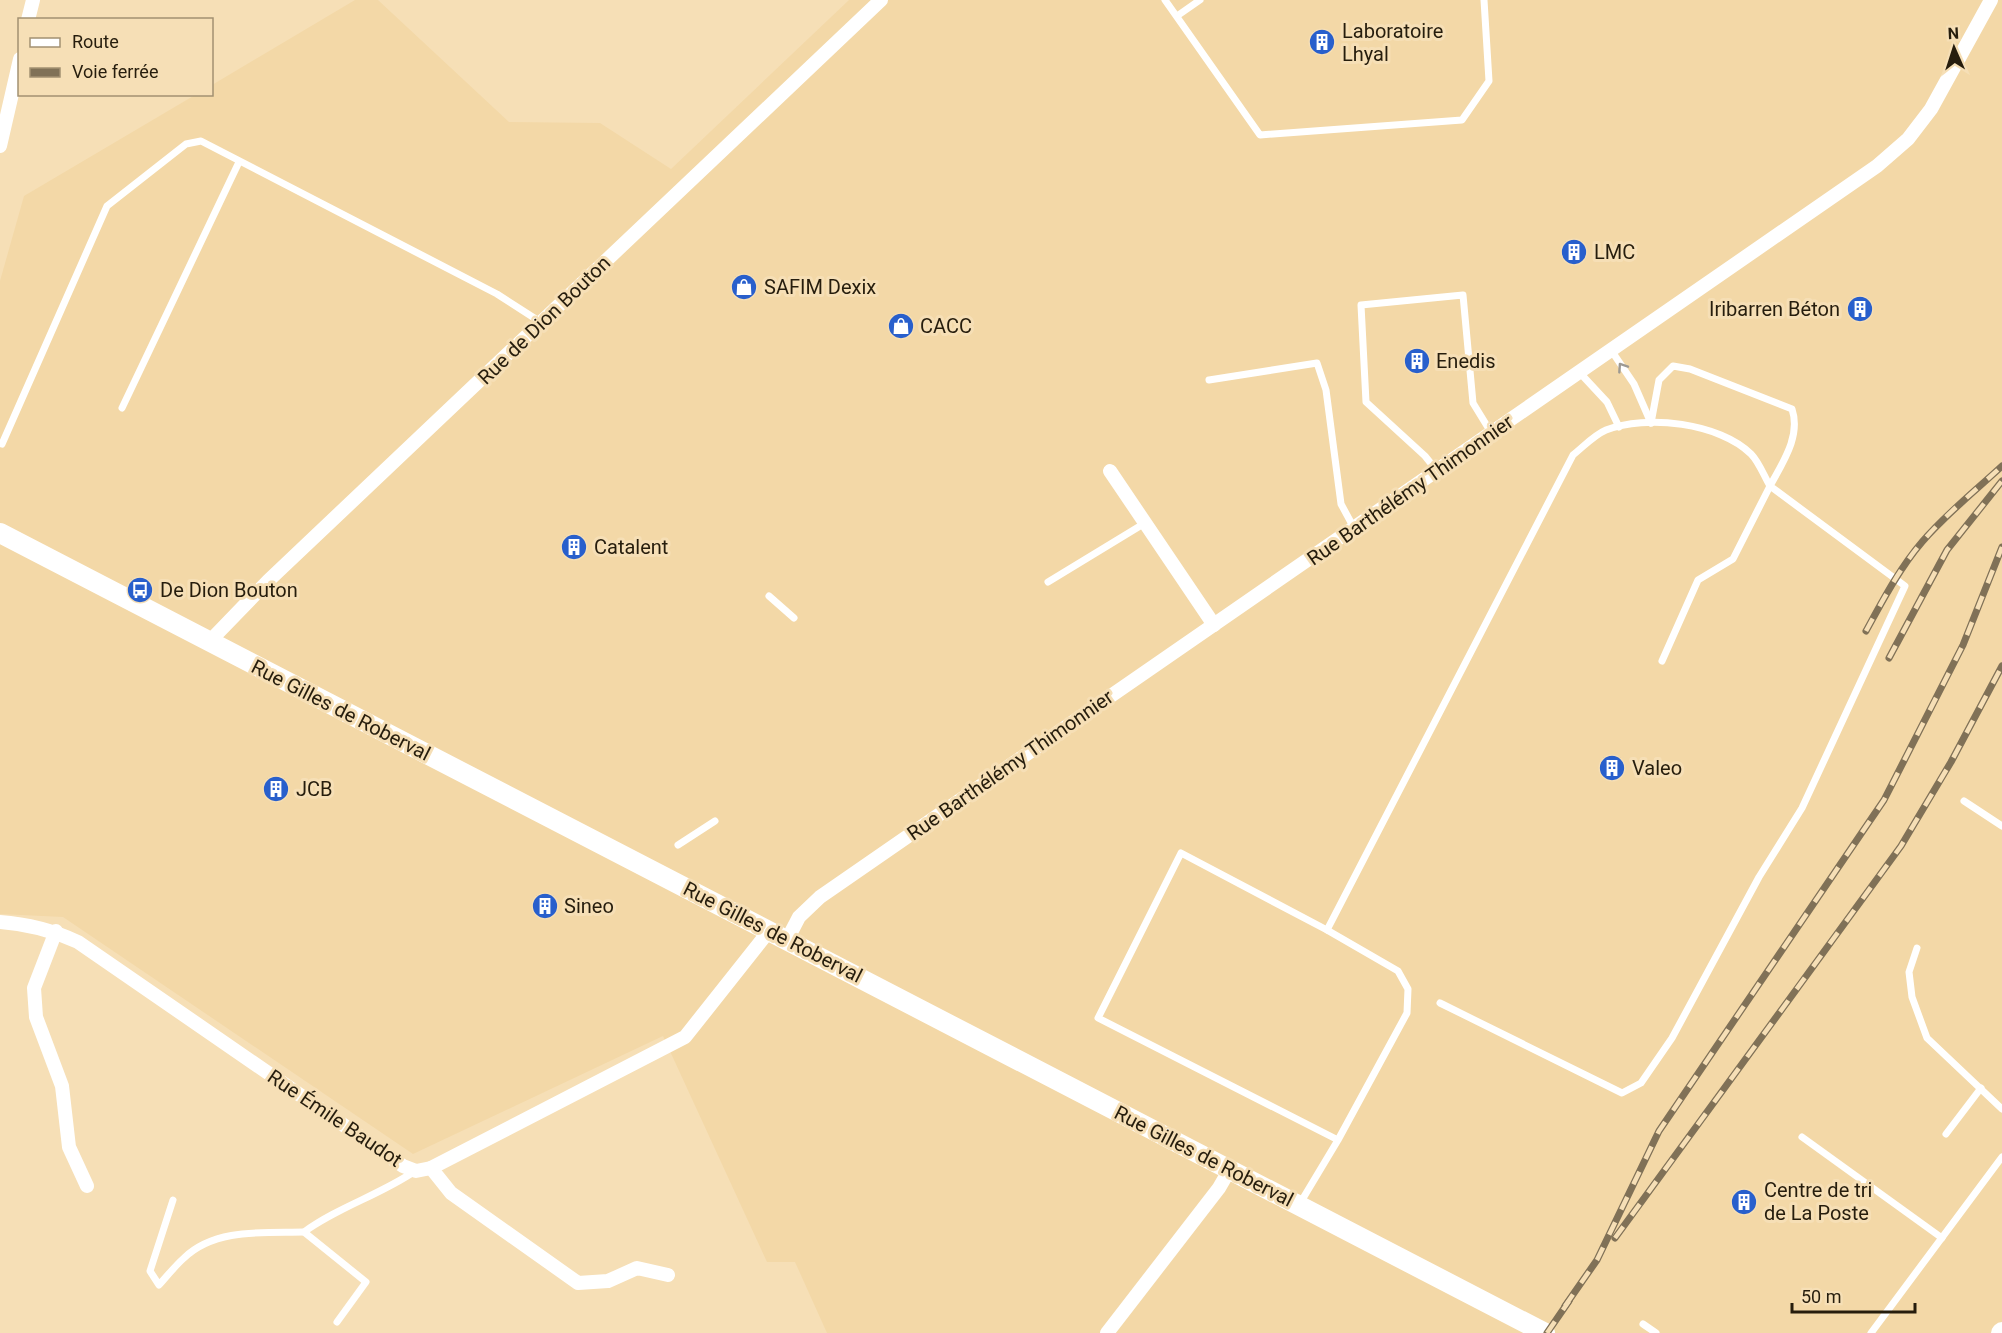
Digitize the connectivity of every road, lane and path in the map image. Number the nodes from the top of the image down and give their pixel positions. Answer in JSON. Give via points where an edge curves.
{"nodes":[{"id":1,"x":33,"y":0,"type":"edge"},
{"id":2,"x":881,"y":0,"type":"edge"},
{"id":3,"x":1165,"y":0,"type":"edge"},
{"id":4,"x":1200,"y":0,"type":"edge"},
{"id":5,"x":1484,"y":0,"type":"edge"},
{"id":6,"x":1991,"y":0,"type":"edge"},
{"id":7,"x":1177,"y":16,"type":"junction"},
{"id":8,"x":28,"y":18,"type":"edge"},
{"id":9,"x":18,"y":68,"type":"edge"},
{"id":10,"x":0,"y":146,"type":"edge"},
{"id":11,"x":239,"y":162,"type":"junction"},
{"id":12,"x":542,"y":323,"type":"junction"},
{"id":13,"x":1611,"y":350,"type":"junction"},
{"id":14,"x":1580,"y":373,"type":"junction"},
{"id":15,"x":1209,"y":380,"type":"dead end"},
{"id":16,"x":122,"y":408,"type":"dead end"},
{"id":17,"x":1651,"y":423,"type":"junction"},
{"id":18,"x":1619,"y":427,"type":"junction"},
{"id":19,"x":1492,"y":434,"type":"junction"},
{"id":20,"x":2,"y":444,"type":"dead end"},
{"id":21,"x":1110,"y":471,"type":"dead end"},
{"id":22,"x":1437,"y":472,"type":"junction"},
{"id":23,"x":1770,"y":486,"type":"junction"},
{"id":24,"x":1145,"y":523,"type":"junction"},
{"id":25,"x":1354,"y":529,"type":"junction"},
{"id":26,"x":0,"y":533,"type":"edge"},
{"id":27,"x":1048,"y":582,"type":"dead end"},
{"id":28,"x":769,"y":596,"type":"dead end"},
{"id":29,"x":794,"y":618,"type":"dead end"},
{"id":30,"x":1214,"y":625,"type":"junction"},
{"id":31,"x":209,"y":642,"type":"junction"},
{"id":32,"x":1662,"y":661,"type":"dead end"},
{"id":33,"x":1964,"y":801,"type":"dead end"},
{"id":34,"x":715,"y":821,"type":"dead end"},
{"id":35,"x":2002,"y":826,"type":"edge"},
{"id":36,"x":678,"y":845,"type":"dead end"},
{"id":37,"x":0,"y":922,"type":"edge"},
{"id":38,"x":1327,"y":930,"type":"junction"},
{"id":39,"x":769,"y":931,"type":"junction"},
{"id":40,"x":56,"y":932,"type":"junction"},
{"id":41,"x":787,"y":940,"type":"junction"},
{"id":42,"x":1917,"y":948,"type":"dead end"},
{"id":43,"x":1440,"y":1003,"type":"dead end"},
{"id":44,"x":1981,"y":1088,"type":"junction"},
{"id":45,"x":2002,"y":1109,"type":"edge"},
{"id":46,"x":1946,"y":1134,"type":"dead end"},
{"id":47,"x":1802,"y":1137,"type":"dead end"},
{"id":48,"x":1338,"y":1140,"type":"junction"},
{"id":49,"x":2002,"y":1157,"type":"edge"},
{"id":50,"x":431,"y":1168,"type":"junction"},
{"id":51,"x":1230,"y":1169,"type":"junction"},
{"id":52,"x":416,"y":1170,"type":"junction"},
{"id":53,"x":87,"y":1186,"type":"dead end"},
{"id":54,"x":173,"y":1200,"type":"dead end"},
{"id":55,"x":1299,"y":1205,"type":"junction"},
{"id":56,"x":304,"y":1232,"type":"junction"},
{"id":57,"x":1942,"y":1238,"type":"junction"},
{"id":58,"x":668,"y":1275,"type":"dead end"},
{"id":59,"x":338,"y":1323,"type":"dead end"},
{"id":60,"x":1643,"y":1324,"type":"dead end"},
{"id":61,"x":1107,"y":1333,"type":"edge"},
{"id":62,"x":1545,"y":1333,"type":"edge"},
{"id":63,"x":1656,"y":1333,"type":"edge"},
{"id":64,"x":1871,"y":1333,"type":"edge"}],
"edges":[{"from":1,"to":8,"type":"street"},
{"from":2,"to":12,"type":"street","name":"Rue de Dion Bouton"},
{"from":3,"to":7,"type":"lane"},
{"from":4,"to":7,"type":"lane"},
{"from":5,"to":7,"type":"lane","via":[[1489,81],[1462,120],[1260,135]]},
{"from":6,"to":13,"type":"street","name":"Rue Barthélémy Thimonnier","via":[[1950,77],[1908,139],[1868,172]]},
{"from":9,"to":10,"type":"street"},
{"from":11,"to":12,"type":"lane","via":[[497,294]]},
{"from":11,"to":16,"type":"lane"},
{"from":11,"to":20,"type":"lane","via":[[201,141],[186,144],[107,206]]},
{"from":12,"to":31,"type":"street","name":"Rue de Dion Bouton"},
{"from":13,"to":14,"type":"street","name":"Rue Barthélémy Thimonnier"},
{"from":17,"to":13,"type":"lane","one_way":true,"via":[[1634,384]]},
{"from":14,"to":18,"type":"lane","via":[[1607,402]]},
{"from":14,"to":19,"type":"street","name":"Rue Barthélémy Thimonnier"},
{"from":15,"to":25,"type":"lane","via":[[1317,363],[1326,390],[1341,504]]},
{"from":17,"to":18,"type":"lane"},
{"from":17,"to":23,"type":"lane","via":[[1666,422],[1720,434],[1751,454]]},
{"from":17,"to":23,"type":"lane","via":[[1659,380],[1673,366],[1792,409],[1794,437]]},
{"from":18,"to":38,"type":"lane","via":[[1605,431],[1573,455]]},
{"from":19,"to":22,"type":"street","name":"Rue Barthélémy Thimonnier"},
{"from":19,"to":22,"type":"lane","via":[[1473,403],[1463,295],[1361,305],[1366,402]]},
{"from":21,"to":24,"type":"street"},
{"from":22,"to":25,"type":"street","name":"Rue Barthélémy Thimonnier"},
{"from":23,"to":32,"type":"lane","via":[[1733,559],[1698,580]]},
{"from":23,"to":43,"type":"lane","via":[[1905,586],[1802,808],[1759,877],[1672,1038],[1641,1083],[1622,1093]]},
{"from":24,"to":27,"type":"lane"},
{"from":24,"to":30,"type":"street"},
{"from":25,"to":30,"type":"street","name":"Rue Barthélémy Thimonnier"},
{"from":26,"to":31,"type":"street","name":"Rue Gilles de Roberval"},
{"from":28,"to":29,"type":"lane"},
{"from":30,"to":41,"type":"street","name":"Rue Barthélémy Thimonnier","via":[[820,897],[799,917]]},
{"from":31,"to":39,"type":"street","name":"Rue Gilles de Roberval"},
{"from":33,"to":35,"type":"lane"},
{"from":34,"to":36,"type":"lane"},
{"from":37,"to":40,"type":"street","name":"Rue Émile Baudot"},
{"from":38,"to":48,"type":"lane","via":[[1398,971],[1408,989],[1407,1013]]},
{"from":38,"to":48,"type":"lane","via":[[1181,853],[1098,1018]]},
{"from":39,"to":41,"type":"street","name":"Rue Gilles de Roberval"},
{"from":39,"to":50,"type":"street","via":[[685,1037]]},
{"from":40,"to":52,"type":"street","name":"Rue Émile Baudot","via":[[78,942],[403,1166]]},
{"from":40,"to":53,"type":"street","via":[[34,988],[36,1017],[62,1086],[69,1147]]},
{"from":41,"to":51,"type":"street","name":"Rue Gilles de Roberval"},
{"from":42,"to":44,"type":"lane","via":[[1909,972],[1912,997],[1927,1038]]},
{"from":44,"to":45,"type":"lane"},
{"from":44,"to":46,"type":"lane"},
{"from":47,"to":57,"type":"lane"},
{"from":48,"to":55,"type":"lane"},
{"from":49,"to":57,"type":"lane"},
{"from":50,"to":52,"type":"street","name":"Rue Émile Baudot"},
{"from":50,"to":58,"type":"street","name":"Rue Émile Baudot","via":[[451,1193],[578,1282],[608,1281],[637,1268]]},
{"from":51,"to":55,"type":"street","name":"Rue Gilles de Roberval"},
{"from":51,"to":61,"type":"street"},
{"from":52,"to":56,"type":"lane","via":[[326,1216]]},
{"from":54,"to":56,"type":"lane","via":[[150,1271],[159,1285],[186,1256],[210,1240],[244,1233]]},
{"from":55,"to":62,"type":"street","name":"Rue Gilles de Roberval"},
{"from":56,"to":59,"type":"lane","via":[[366,1282]]},
{"from":57,"to":64,"type":"lane"},
{"from":60,"to":63,"type":"lane"}]}
